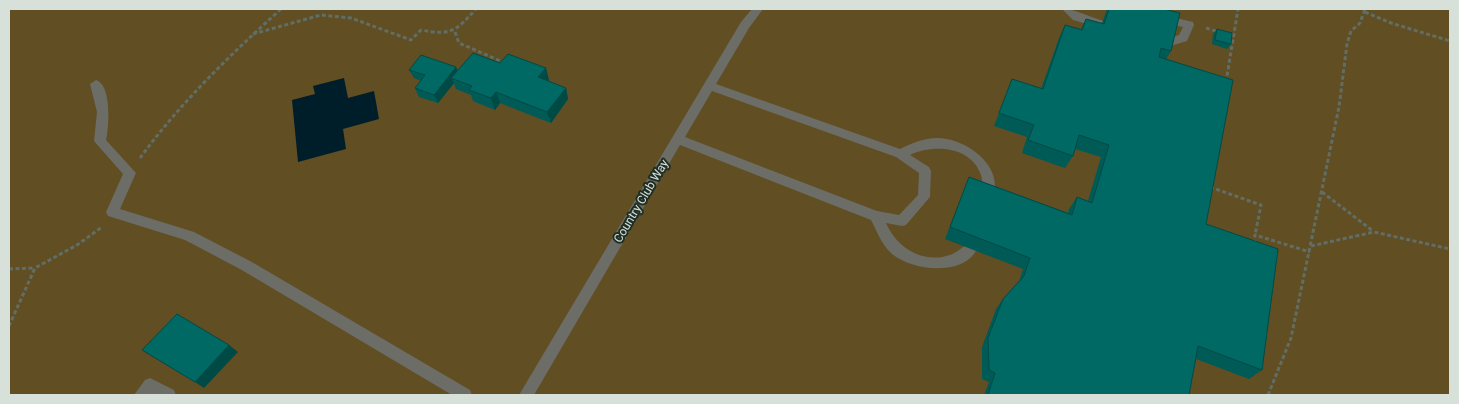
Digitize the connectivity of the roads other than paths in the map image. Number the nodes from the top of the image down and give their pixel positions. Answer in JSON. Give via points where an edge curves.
{"nodes":[{"id":1,"x":758,"y":9,"type":"edge"},
{"id":2,"x":1067,"y":9,"type":"edge"},
{"id":3,"x":1153,"y":16,"type":"edge"},
{"id":4,"x":1102,"y":24,"type":"edge"},
{"id":5,"x":1167,"y":43,"type":"edge"},
{"id":6,"x":96,"y":84,"type":"dead end"},
{"id":7,"x":709,"y":86,"type":"junction"},
{"id":8,"x":678,"y":139,"type":"junction"},
{"id":9,"x":900,"y":154,"type":"junction"},
{"id":10,"x":987,"y":198,"type":"edge"},
{"id":11,"x":876,"y":216,"type":"junction"},
{"id":12,"x":971,"y":249,"type":"edge"},
{"id":13,"x":141,"y":395,"type":"edge"},
{"id":14,"x":169,"y":395,"type":"edge"},
{"id":15,"x":465,"y":395,"type":"edge"},
{"id":16,"x":526,"y":395,"type":"edge"}],
"edges":[{"from":1,"to":7,"type":"street","name":"Country Club Way"},
{"from":2,"to":4,"type":"street","via":[[1077,17]]},
{"from":3,"to":5,"type":"street","via":[[1188,25],[1184,38]]},
{"from":6,"to":15,"type":"street","via":[[105,123],[100,142],[130,173],[112,212],[197,240]]},
{"from":7,"to":8,"type":"street","name":"Country Club Way"},
{"from":7,"to":9,"type":"street"},
{"from":8,"to":11,"type":"street"},
{"from":8,"to":16,"type":"street","name":"Country Club Way"},
{"from":9,"to":10,"type":"street","via":[[926,144],[950,143],[971,153],[986,170]]},
{"from":9,"to":11,"type":"street","via":[[925,171],[924,197],[902,221]]},
{"from":11,"to":12,"type":"street","via":[[888,241],[905,256],[929,264],[952,262]]},
{"from":13,"to":14,"type":"street","via":[[150,385]]}]}
